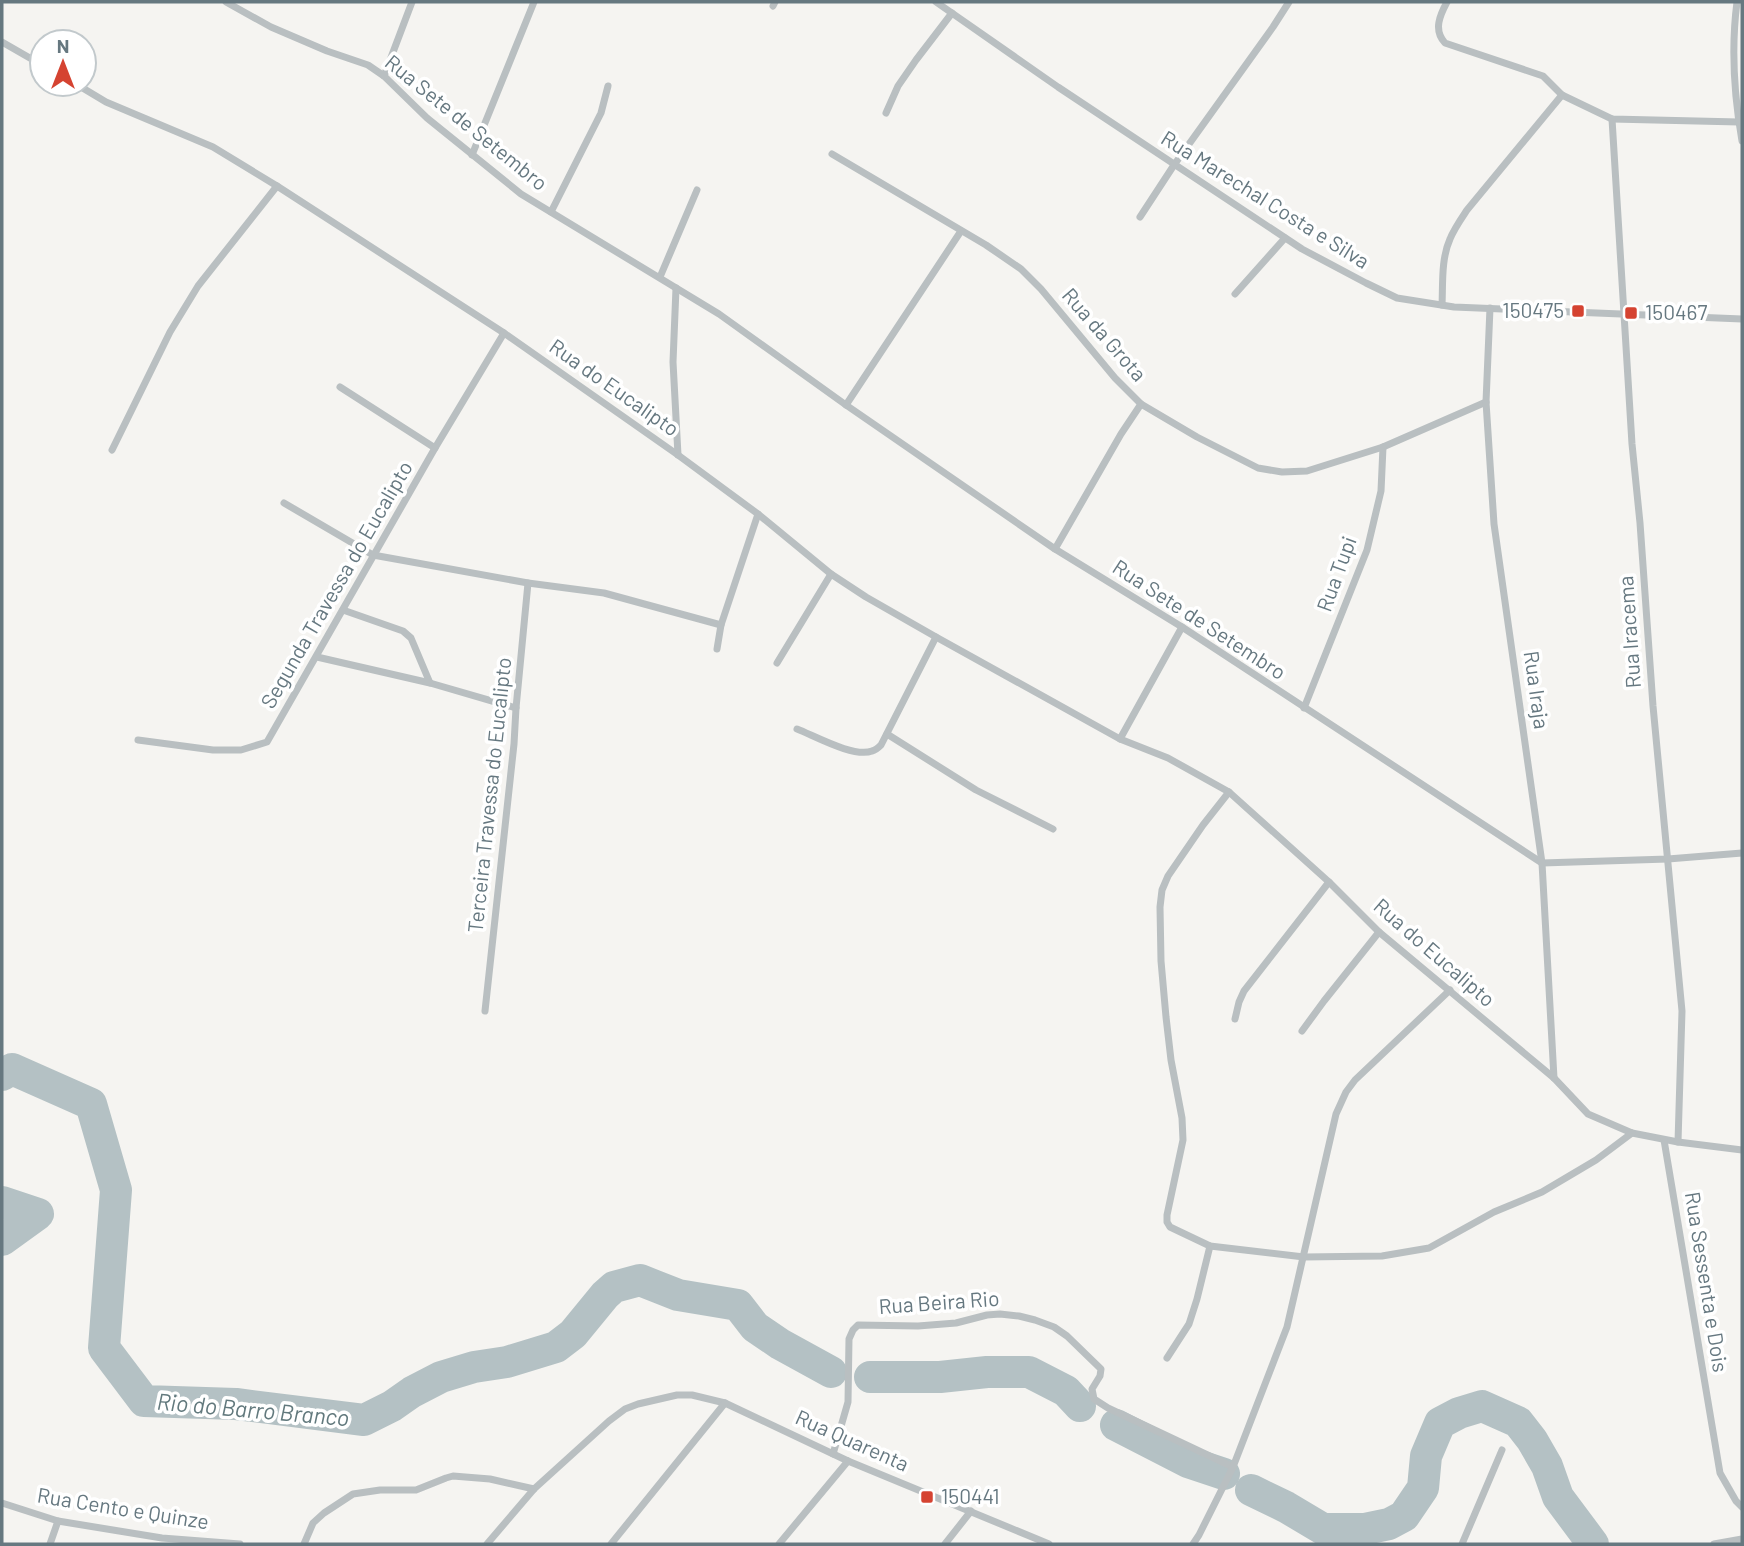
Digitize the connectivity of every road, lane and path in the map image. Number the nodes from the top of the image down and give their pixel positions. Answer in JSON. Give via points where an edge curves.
{"nodes":[{"id":1,"x":226,"y":2,"type":"edge"},
{"id":2,"x":412,"y":2,"type":"edge"},
{"id":3,"x":534,"y":2,"type":"edge"},
{"id":4,"x":936,"y":2,"type":"edge"},
{"id":5,"x":1289,"y":2,"type":"edge"},
{"id":6,"x":1447,"y":2,"type":"edge"},
{"id":7,"x":1737,"y":2,"type":"edge"},
{"id":8,"x":1742,"y":7,"type":"edge"},
{"id":9,"x":952,"y":13,"type":"junction"},
{"id":10,"x":2,"y":42,"type":"edge"},
{"id":11,"x":28,"y":57,"type":"edge"},
{"id":12,"x":384,"y":76,"type":"junction"},
{"id":13,"x":608,"y":86,"type":"dead end"},
{"id":14,"x":1562,"y":95,"type":"junction"},
{"id":15,"x":98,"y":97,"type":"edge"},
{"id":16,"x":887,"y":113,"type":"dead end"},
{"id":17,"x":1612,"y":119,"type":"junction"},
{"id":18,"x":1739,"y":122,"type":"junction"},
{"id":19,"x":1742,"y":141,"type":"edge"},
{"id":20,"x":832,"y":154,"type":"dead end"},
{"id":21,"x":472,"y":155,"type":"junction"},
{"id":22,"x":1174,"y":165,"type":"junction"},
{"id":23,"x":277,"y":186,"type":"junction"},
{"id":24,"x":697,"y":190,"type":"dead end"},
{"id":25,"x":551,"y":212,"type":"junction"},
{"id":26,"x":1140,"y":217,"type":"dead end"},
{"id":27,"x":961,"y":231,"type":"junction"},
{"id":28,"x":1285,"y":238,"type":"junction"},
{"id":29,"x":660,"y":277,"type":"junction"},
{"id":30,"x":676,"y":288,"type":"junction"},
{"id":31,"x":1235,"y":294,"type":"dead end"},
{"id":32,"x":1441,"y":305,"type":"junction"},
{"id":33,"x":1490,"y":308,"type":"junction"},
{"id":34,"x":1625,"y":315,"type":"junction"},
{"id":35,"x":1742,"y":319,"type":"edge"},
{"id":36,"x":504,"y":333,"type":"junction"},
{"id":37,"x":340,"y":387,"type":"dead end"},
{"id":38,"x":1486,"y":402,"type":"junction"},
{"id":39,"x":1141,"y":404,"type":"junction"},
{"id":40,"x":846,"y":405,"type":"junction"},
{"id":41,"x":1383,"y":447,"type":"junction"},
{"id":42,"x":435,"y":448,"type":"junction"},
{"id":43,"x":112,"y":450,"type":"dead end"},
{"id":44,"x":678,"y":455,"type":"junction"},
{"id":45,"x":284,"y":503,"type":"dead end"},
{"id":46,"x":758,"y":514,"type":"junction"},
{"id":47,"x":1055,"y":549,"type":"junction"},
{"id":48,"x":373,"y":555,"type":"junction"},
{"id":49,"x":831,"y":574,"type":"junction"},
{"id":50,"x":528,"y":583,"type":"junction"},
{"id":51,"x":343,"y":610,"type":"junction"},
{"id":52,"x":721,"y":625,"type":"junction"},
{"id":53,"x":1182,"y":627,"type":"junction"},
{"id":54,"x":936,"y":637,"type":"junction"},
{"id":55,"x":717,"y":649,"type":"dead end"},
{"id":56,"x":317,"y":657,"type":"junction"},
{"id":57,"x":777,"y":663,"type":"dead end"},
{"id":58,"x":429,"y":683,"type":"junction"},
{"id":59,"x":516,"y":708,"type":"junction"},
{"id":60,"x":1304,"y":708,"type":"junction"},
{"id":61,"x":797,"y":729,"type":"dead end"},
{"id":62,"x":887,"y":734,"type":"junction"},
{"id":63,"x":1121,"y":739,"type":"junction"},
{"id":64,"x":138,"y":740,"type":"dead end"},
{"id":65,"x":1229,"y":792,"type":"junction"},
{"id":66,"x":1052,"y":829,"type":"dead end"},
{"id":67,"x":1742,"y":853,"type":"edge"},
{"id":68,"x":1668,"y":859,"type":"junction"},
{"id":69,"x":1542,"y":863,"type":"junction"},
{"id":70,"x":1329,"y":882,"type":"junction"},
{"id":71,"x":1379,"y":932,"type":"junction"},
{"id":72,"x":1450,"y":990,"type":"junction"},
{"id":73,"x":485,"y":1011,"type":"dead end"},
{"id":74,"x":1235,"y":1019,"type":"dead end"},
{"id":75,"x":1302,"y":1031,"type":"dead end"},
{"id":76,"x":1554,"y":1078,"type":"junction"},
{"id":77,"x":1632,"y":1133,"type":"junction"},
{"id":78,"x":1664,"y":1140,"type":"junction"},
{"id":79,"x":1678,"y":1142,"type":"junction"},
{"id":80,"x":1742,"y":1150,"type":"edge"},
{"id":81,"x":1210,"y":1246,"type":"junction"},
{"id":82,"x":1304,"y":1257,"type":"junction"},
{"id":83,"x":1167,"y":1359,"type":"dead end"},
{"id":84,"x":725,"y":1403,"type":"junction"},
{"id":85,"x":1502,"y":1450,"type":"dead end"},
{"id":86,"x":833,"y":1454,"type":"junction"},
{"id":87,"x":848,"y":1461,"type":"junction"},
{"id":88,"x":1233,"y":1467,"type":"junction"},
{"id":89,"x":534,"y":1489,"type":"junction"},
{"id":90,"x":2,"y":1503,"type":"edge"},
{"id":91,"x":1742,"y":1507,"type":"edge"},
{"id":92,"x":971,"y":1511,"type":"junction"},
{"id":93,"x":58,"y":1521,"type":"junction"},
{"id":94,"x":1742,"y":1538,"type":"edge"},
{"id":95,"x":50,"y":1544,"type":"edge"},
{"id":96,"x":240,"y":1544,"type":"edge"},
{"id":97,"x":304,"y":1544,"type":"edge"},
{"id":98,"x":487,"y":1544,"type":"edge"},
{"id":99,"x":611,"y":1544,"type":"edge"},
{"id":100,"x":779,"y":1544,"type":"edge"},
{"id":101,"x":945,"y":1544,"type":"edge"},
{"id":102,"x":1049,"y":1544,"type":"edge"},
{"id":103,"x":1193,"y":1544,"type":"edge"},
{"id":104,"x":1462,"y":1544,"type":"edge"},
{"id":105,"x":1714,"y":1544,"type":"edge"}],
"edges":[{"from":1,"to":12,"type":"street","name":"Rua Sete de Setembro","via":[[271,27],[368,65]]},
{"from":2,"to":12,"type":"street"},
{"from":3,"to":21,"type":"street"},
{"from":4,"to":9,"type":"street","name":"Rua Marechal Costa e Silva"},
{"from":5,"to":22,"type":"street"},
{"from":6,"to":14,"type":"street","via":[[1438,27],[1445,43],[1544,76]]},
{"from":7,"to":8,"type":"street"},
{"from":7,"to":18,"type":"street","via":[[1733,44]]},
{"from":9,"to":16,"type":"street","via":[[898,86]]},
{"from":9,"to":22,"type":"street","name":"Rua Marechal Costa e Silva"},
{"from":10,"to":11,"type":"street"},
{"from":12,"to":21,"type":"street","name":"Rua Sete de Setembro"},
{"from":13,"to":25,"type":"street","via":[[601,113]]},
{"from":14,"to":17,"type":"street"},
{"from":14,"to":32,"type":"street","via":[[1467,210],[1449,240]]},
{"from":15,"to":23,"type":"street","name":"Rua do Eucalipto","via":[[213,147]]},
{"from":17,"to":18,"type":"street"},
{"from":17,"to":34,"type":"street","name":"Rua Iracema"},
{"from":18,"to":19,"type":"street"},
{"from":20,"to":27,"type":"street","name":"Rua da Grota"},
{"from":21,"to":25,"type":"street","name":"Rua Sete de Setembro"},
{"from":22,"to":26,"type":"street"},
{"from":22,"to":28,"type":"street","name":"Rua Marechal Costa e Silva"},
{"from":23,"to":36,"type":"street","name":"Rua do Eucalipto"},
{"from":23,"to":43,"type":"street","via":[[198,286]]},
{"from":24,"to":29,"type":"street"},
{"from":25,"to":29,"type":"street","name":"Rua Sete de Setembro"},
{"from":27,"to":39,"type":"street","name":"Rua da Grota","via":[[1029,276]]},
{"from":27,"to":40,"type":"street"},
{"from":28,"to":31,"type":"street"},
{"from":28,"to":32,"type":"street","name":"Rua Marechal Costa e Silva","via":[[1397,298]]},
{"from":29,"to":30,"type":"street","name":"Rua Sete de Setembro"},
{"from":30,"to":40,"type":"street","name":"Rua Sete de Setembro"},
{"from":30,"to":44,"type":"street","via":[[673,362]]},
{"from":32,"to":33,"type":"street","name":"Rua Marechal Costa e Silva"},
{"from":33,"to":34,"type":"street","name":"Rua Marechal Costa e Silva"},
{"from":33,"to":38,"type":"street","name":"Rua Iraja"},
{"from":34,"to":35,"type":"street","name":"Rua Marechal Costa e Silva"},
{"from":34,"to":68,"type":"street","name":"Rua Iracema"},
{"from":36,"to":42,"type":"street","name":"Segunda Travessa do Eucalipto"},
{"from":36,"to":44,"type":"street","name":"Rua do Eucalipto"},
{"from":37,"to":42,"type":"street"},
{"from":38,"to":41,"type":"street","name":"Rua da Grota"},
{"from":38,"to":69,"type":"street","name":"Rua Iraja","via":[[1494,524]]},
{"from":39,"to":41,"type":"street","name":"Rua da Grota","via":[[1258,468],[1307,471]]},
{"from":39,"to":47,"type":"street"},
{"from":40,"to":47,"type":"street","name":"Rua Sete de Setembro"},
{"from":41,"to":60,"type":"street","name":"Rua Tupi","via":[[1381,491],[1367,550]]},
{"from":42,"to":48,"type":"street","name":"Segunda Travessa do Eucalipto"},
{"from":44,"to":46,"type":"street","name":"Rua do Eucalipto"},
{"from":45,"to":48,"type":"street"},
{"from":46,"to":49,"type":"street","name":"Rua do Eucalipto"},
{"from":46,"to":52,"type":"street"},
{"from":47,"to":53,"type":"street","name":"Rua Sete de Setembro"},
{"from":48,"to":50,"type":"street"},
{"from":48,"to":51,"type":"street","name":"Segunda Travessa do Eucalipto"},
{"from":49,"to":54,"type":"street","name":"Rua do Eucalipto"},
{"from":49,"to":57,"type":"street"},
{"from":50,"to":52,"type":"street","via":[[604,593]]},
{"from":50,"to":59,"type":"street","name":"Terceira Travessa do Eucalipto"},
{"from":51,"to":56,"type":"street","name":"Segunda Travessa do Eucalipto"},
{"from":51,"to":58,"type":"street","via":[[403,631],[411,638]]},
{"from":52,"to":55,"type":"street"},
{"from":53,"to":60,"type":"street","name":"Rua Sete de Setembro"},
{"from":53,"to":63,"type":"street"},
{"from":54,"to":62,"type":"street"},
{"from":54,"to":63,"type":"street","name":"Rua do Eucalipto"},
{"from":56,"to":58,"type":"street"},
{"from":56,"to":64,"type":"street","name":"Segunda Travessa do Eucalipto","via":[[267,742],[241,750],[213,750]]},
{"from":58,"to":59,"type":"street"},
{"from":59,"to":73,"type":"street","name":"Terceira Travessa do Eucalipto"},
{"from":60,"to":69,"type":"street","name":"Rua Sete de Setembro"},
{"from":61,"to":62,"type":"street","via":[[850,751],[868,752],[875,751]]},
{"from":62,"to":66,"type":"street","via":[[976,790]]},
{"from":63,"to":65,"type":"street","name":"Rua do Eucalipto","via":[[1168,758]]},
{"from":65,"to":70,"type":"street","name":"Rua do Eucalipto"},
{"from":65,"to":81,"type":"street","via":[[1168,876],[1160,907],[1166,1017],[1183,1140],[1167,1223]]},
{"from":67,"to":68,"type":"street"},
{"from":68,"to":69,"type":"street"},
{"from":68,"to":79,"type":"street","name":"Rua Iracema","via":[[1682,1010]]},
{"from":69,"to":76,"type":"street","name":"Rua Iraja"},
{"from":70,"to":71,"type":"street","name":"Rua do Eucalipto"},
{"from":70,"to":74,"type":"street","via":[[1244,991]]},
{"from":71,"to":72,"type":"street","name":"Rua do Eucalipto"},
{"from":71,"to":75,"type":"street"},
{"from":72,"to":76,"type":"street","name":"Rua do Eucalipto"},
{"from":72,"to":82,"type":"street","via":[[1346,1092],[1336,1114]]},
{"from":76,"to":77,"type":"street","name":"Rua do Eucalipto","via":[[1588,1114]]},
{"from":77,"to":78,"type":"street","name":"Rua do Eucalipto"},
{"from":77,"to":82,"type":"street","via":[[1542,1192],[1429,1248],[1382,1256]]},
{"from":78,"to":79,"type":"street","name":"Rua do Eucalipto"},
{"from":78,"to":91,"type":"street","name":"Rua Sessenta e Dois","via":[[1720,1473]]},
{"from":79,"to":80,"type":"street","name":"Rua do Eucalipto"},
{"from":81,"to":82,"type":"street"},
{"from":81,"to":83,"type":"street","via":[[1189,1324]]},
{"from":82,"to":88,"type":"street","via":[[1287,1327]]},
{"from":84,"to":86,"type":"street","name":"Rua Quarenta"},
{"from":84,"to":89,"type":"street","name":"Rua Quarenta","via":[[677,1395],[625,1409]]},
{"from":84,"to":99,"type":"street"},
{"from":85,"to":104,"type":"street"},
{"from":86,"to":87,"type":"street","name":"Rua Quarenta"},
{"from":86,"to":88,"type":"street","name":"Rua Beira Rio","via":[[848,1402],[852,1330],[858,1325],[956,1323],[1000,1314],[1035,1320],[1067,1336],[1100,1366],[1102,1371],[1092,1389],[1094,1399]]},
{"from":87,"to":92,"type":"street","name":"Rua Quarenta"},
{"from":87,"to":100,"type":"street"},
{"from":88,"to":103,"type":"street"},
{"from":89,"to":97,"type":"street","via":[[453,1476],[416,1490],[354,1494],[313,1523]]},
{"from":89,"to":98,"type":"street"},
{"from":90,"to":93,"type":"street","name":"Rua Cento e Quinze"},
{"from":92,"to":101,"type":"street"},
{"from":92,"to":102,"type":"street","name":"Rua Quarenta"},
{"from":93,"to":95,"type":"street"},
{"from":93,"to":96,"type":"street","name":"Rua Cento e Quinze","via":[[162,1538]]},
{"from":94,"to":105,"type":"street"}]}
